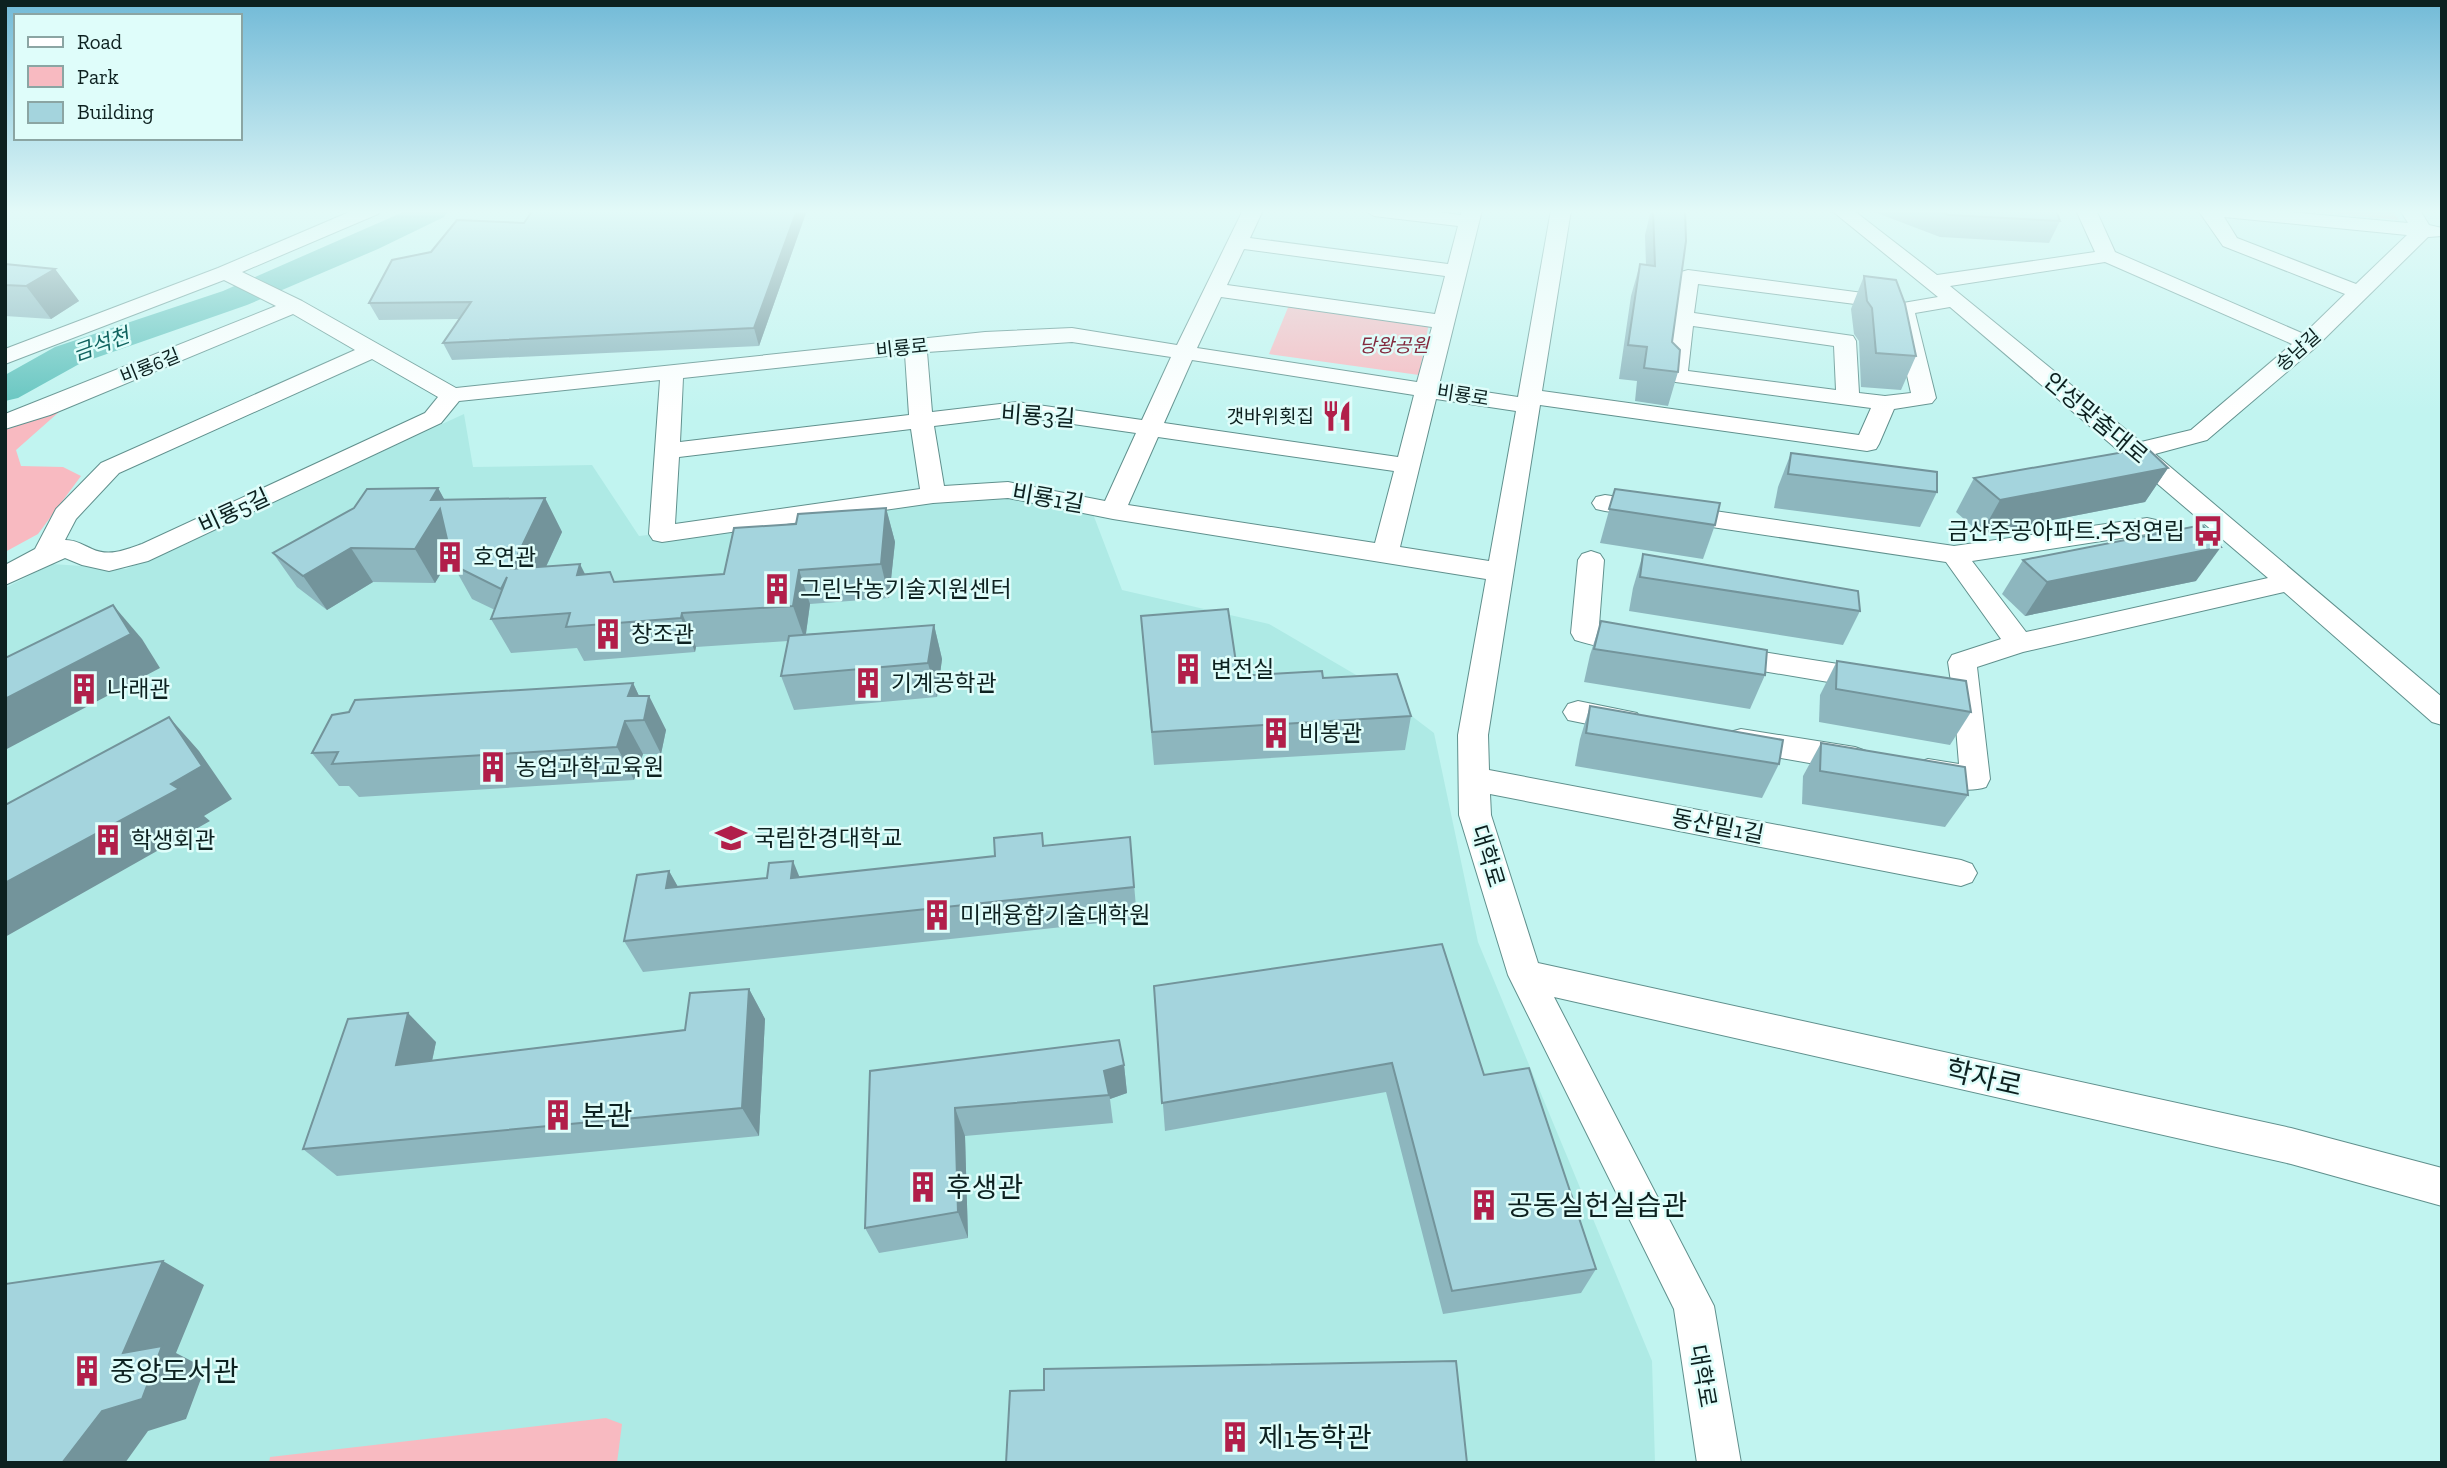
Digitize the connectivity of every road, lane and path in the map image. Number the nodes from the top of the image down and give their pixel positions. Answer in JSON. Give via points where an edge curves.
{"nodes":[{"id":1,"x":208,"y":279,"type":"edge"},
{"id":2,"x":238,"y":279,"type":"edge"},
{"id":3,"x":1220,"y":279,"type":"edge"},
{"id":4,"x":1456,"y":279,"type":"edge"},
{"id":5,"x":1550,"y":279,"type":"edge"},
{"id":6,"x":1688,"y":279,"type":"edge"},
{"id":7,"x":1707,"y":279,"type":"edge"},
{"id":8,"x":1929,"y":279,"type":"edge"},
{"id":9,"x":1956,"y":279,"type":"edge"},
{"id":10,"x":2158,"y":279,"type":"edge"},
{"id":11,"x":2324,"y":279,"type":"edge"},
{"id":12,"x":2378,"y":279,"type":"edge"},
{"id":13,"x":1933,"y":282,"type":"junction"},
{"id":14,"x":1214,"y":290,"type":"junction"},
{"id":15,"x":2361,"y":293,"type":"junction"},
{"id":16,"x":1954,"y":300,"type":"junction"},
{"id":17,"x":294,"y":306,"type":"junction"},
{"id":18,"x":1903,"y":309,"type":"junction"},
{"id":19,"x":1683,"y":318,"type":"junction"},
{"id":20,"x":1444,"y":322,"type":"junction"},
{"id":21,"x":2306,"y":343,"type":"junction"},
{"id":22,"x":916,"y":346,"type":"junction"},
{"id":23,"x":371,"y":351,"type":"junction"},
{"id":24,"x":1184,"y":352,"type":"junction"},
{"id":25,"x":5,"y":357,"type":"edge"},
{"id":26,"x":671,"y":372,"type":"junction"},
{"id":27,"x":1426,"y":389,"type":"junction"},
{"id":28,"x":452,"y":395,"type":"junction"},
{"id":29,"x":1849,"y":398,"type":"junction"},
{"id":30,"x":1530,"y":401,"type":"junction"},
{"id":31,"x":1885,"y":403,"type":"junction"},
{"id":32,"x":921,"y":419,"type":"junction"},
{"id":33,"x":5,"y":422,"type":"edge"},
{"id":34,"x":1150,"y":429,"type":"junction"},
{"id":35,"x":666,"y":451,"type":"junction"},
{"id":36,"x":2136,"y":451,"type":"junction"},
{"id":37,"x":1409,"y":466,"type":"junction"},
{"id":38,"x":933,"y":495,"type":"junction"},
{"id":39,"x":1605,"y":503,"type":"dead end"},
{"id":40,"x":1114,"y":511,"type":"junction"},
{"id":41,"x":2147,"y":526,"type":"dead end"},
{"id":42,"x":1386,"y":552,"type":"junction"},
{"id":43,"x":45,"y":555,"type":"junction"},
{"id":44,"x":1954,"y":555,"type":"junction"},
{"id":45,"x":1591,"y":560,"type":"dead end"},
{"id":46,"x":1501,"y":572,"type":"junction"},
{"id":47,"x":5,"y":576,"type":"edge"},
{"id":48,"x":2289,"y":582,"type":"junction"},
{"id":49,"x":2019,"y":643,"type":"junction"},
{"id":50,"x":1968,"y":695,"type":"junction"},
{"id":51,"x":1578,"y":712,"type":"dead end"},
{"id":52,"x":2442,"y":714,"type":"edge"},
{"id":53,"x":1660,"y":726,"type":"edge"},
{"id":54,"x":1715,"y":735,"type":"edge"},
{"id":55,"x":1475,"y":779,"type":"junction"},
{"id":56,"x":1961,"y":873,"type":"dead end"},
{"id":57,"x":1525,"y":975,"type":"junction"},
{"id":58,"x":2442,"y":1187,"type":"edge"},
{"id":59,"x":1718,"y":1463,"type":"edge"}],
"edges":[{"from":1,"to":25,"type":"street"},
{"from":2,"to":17,"type":"street"},
{"from":3,"to":14,"type":"street"},
{"from":4,"to":20,"type":"street"},
{"from":5,"to":30,"type":"street","name":"대학로"},
{"from":6,"to":19,"type":"street"},
{"from":7,"to":18,"type":"street","via":[[1863,299]]},
{"from":8,"to":13,"type":"street","name":"안성맞춤대로"},
{"from":9,"to":13,"type":"street"},
{"from":10,"to":21,"type":"street"},
{"from":11,"to":15,"type":"street"},
{"from":12,"to":15,"type":"street","name":"송남길"},
{"from":13,"to":16,"type":"street","name":"안성맞춤대로"},
{"from":14,"to":20,"type":"street"},
{"from":14,"to":24,"type":"street"},
{"from":15,"to":21,"type":"street","name":"송남길"},
{"from":16,"to":18,"type":"street"},
{"from":16,"to":36,"type":"street","name":"안성맞춤대로"},
{"from":17,"to":23,"type":"street"},
{"from":17,"to":33,"type":"street","name":"비룡6길"},
{"from":18,"to":31,"type":"street","via":[[1924,398]]},
{"from":19,"to":29,"type":"street","via":[[1845,341]]},
{"from":19,"to":29,"type":"street","via":[[1676,376]]},
{"from":20,"to":27,"type":"street"},
{"from":21,"to":36,"type":"street","name":"송남길","via":[[2199,435]]},
{"from":22,"to":24,"type":"street","name":"비룡로","via":[[1072,335]]},
{"from":22,"to":26,"type":"street","name":"비룡로"},
{"from":22,"to":32,"type":"street"},
{"from":23,"to":28,"type":"street"},
{"from":23,"to":43,"type":"street","via":[[110,468],[65,515]]},
{"from":24,"to":27,"type":"street","name":"비룡로"},
{"from":24,"to":34,"type":"street"},
{"from":26,"to":28,"type":"street","name":"비룡로"},
{"from":26,"to":35,"type":"street","name":"비룡1길"},
{"from":27,"to":30,"type":"street","name":"비룡로"},
{"from":27,"to":37,"type":"street"},
{"from":28,"to":43,"type":"street","name":"비룡5길","via":[[433,418],[150,550],[115,563],[89,561],[68,548]]},
{"from":29,"to":31,"type":"street"},
{"from":30,"to":31,"type":"street","name":"비룡로","via":[[1867,444]]},
{"from":30,"to":46,"type":"street","name":"대학로"},
{"from":32,"to":34,"type":"street","name":"비룡3길","via":[[1017,409]]},
{"from":32,"to":35,"type":"street","name":"비룡3길"},
{"from":32,"to":38,"type":"street"},
{"from":34,"to":37,"type":"street","name":"비룡3길"},
{"from":34,"to":40,"type":"street"},
{"from":35,"to":38,"type":"street","name":"비룡1길","via":[[662,534]]},
{"from":36,"to":48,"type":"street","name":"안성맞춤대로"},
{"from":37,"to":42,"type":"street"},
{"from":38,"to":40,"type":"street","name":"비룡1길","via":[[1007,489]]},
{"from":39,"to":44,"type":"street"},
{"from":40,"to":42,"type":"street","name":"비룡1길"},
{"from":41,"to":44,"type":"street"},
{"from":42,"to":46,"type":"street","name":"비룡1길"},
{"from":43,"to":47,"type":"street","name":"비룡5길"},
{"from":44,"to":49,"type":"street"},
{"from":45,"to":50,"type":"street","via":[[1585,633]]},
{"from":46,"to":55,"type":"street","name":"대학로","via":[[1474,735]]},
{"from":48,"to":49,"type":"street"},
{"from":48,"to":52,"type":"street","name":"안성맞춤대로"},
{"from":49,"to":50,"type":"street","via":[[1962,662]]},
{"from":50,"to":54,"type":"street","via":[[1975,779]]},
{"from":51,"to":53,"type":"street"},
{"from":55,"to":56,"type":"street","name":"동산밑1길"},
{"from":55,"to":57,"type":"street","name":"대학로","via":[[1475,816]]},
{"from":57,"to":58,"type":"street","name":"학자로","via":[[2291,1146]]},
{"from":57,"to":59,"type":"street","name":"대학로","via":[[1694,1306]]}]}
